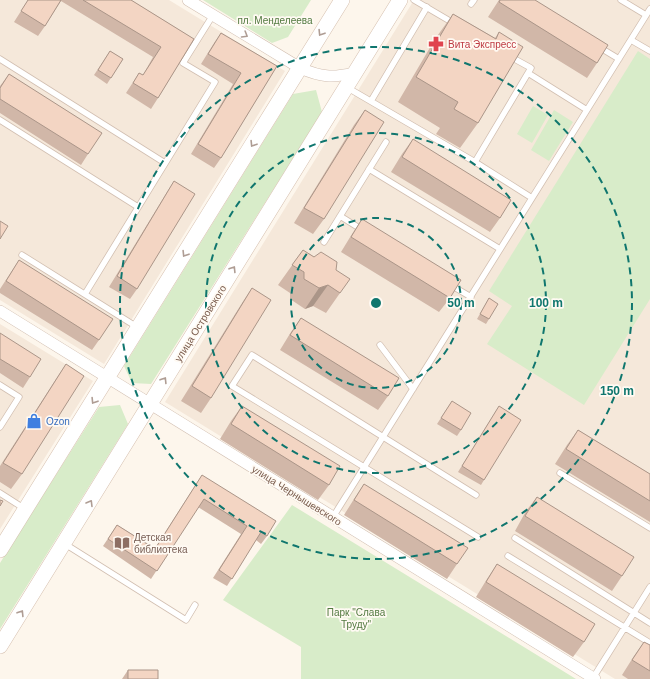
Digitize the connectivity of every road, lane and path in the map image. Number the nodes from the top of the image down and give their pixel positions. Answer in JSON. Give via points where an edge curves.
{"nodes":[{"id":1,"x":188,"y":0,"type":"edge"},
{"id":2,"x":342,"y":0,"type":"edge"},
{"id":3,"x":403,"y":0,"type":"edge"},
{"id":4,"x":621,"y":0,"type":"edge"},
{"id":5,"x":427,"y":7,"type":"junction"},
{"id":6,"x":650,"y":9,"type":"edge"},
{"id":7,"x":213,"y":15,"type":"junction"},
{"id":8,"x":646,"y":15,"type":"junction"},
{"id":9,"x":459,"y":26,"type":"edge"},
{"id":10,"x":631,"y":40,"type":"junction"},
{"id":11,"x":592,"y":42,"type":"edge"},
{"id":12,"x":650,"y":51,"type":"edge"},
{"id":13,"x":504,"y":53,"type":"edge"},
{"id":14,"x":0,"y":59,"type":"edge"},
{"id":15,"x":619,"y":59,"type":"junction"},
{"id":16,"x":300,"y":68,"type":"junction"},
{"id":17,"x":528,"y":73,"type":"junction"},
{"id":18,"x":354,"y":74,"type":"junction"},
{"id":19,"x":346,"y":86,"type":"junction"},
{"id":20,"x":371,"y":101,"type":"junction"},
{"id":21,"x":587,"y":110,"type":"junction"},
{"id":22,"x":0,"y":120,"type":"edge"},
{"id":23,"x":386,"y":142,"type":"dead end"},
{"id":24,"x":475,"y":162,"type":"junction"},
{"id":25,"x":165,"y":163,"type":"junction"},
{"id":26,"x":369,"y":169,"type":"junction"},
{"id":27,"x":532,"y":198,"type":"junction"},
{"id":28,"x":138,"y":207,"type":"junction"},
{"id":29,"x":340,"y":216,"type":"junction"},
{"id":30,"x":373,"y":236,"type":"edge"},
{"id":31,"x":324,"y":242,"type":"dead end"},
{"id":32,"x":500,"y":250,"type":"junction"},
{"id":33,"x":22,"y":255,"type":"dead end"},
{"id":34,"x":445,"y":281,"type":"edge"},
{"id":35,"x":85,"y":294,"type":"junction"},
{"id":36,"x":471,"y":297,"type":"junction"},
{"id":37,"x":0,"y":311,"type":"edge"},
{"id":38,"x":139,"y":328,"type":"junction"},
{"id":39,"x":380,"y":345,"type":"dead end"},
{"id":40,"x":108,"y":378,"type":"junction"},
{"id":41,"x":0,"y":385,"type":"edge"},
{"id":42,"x":413,"y":389,"type":"junction"},
{"id":43,"x":149,"y":404,"type":"junction"},
{"id":44,"x":0,"y":427,"type":"edge"},
{"id":45,"x":384,"y":436,"type":"junction"},
{"id":46,"x":364,"y":467,"type":"junction"},
{"id":47,"x":560,"y":472,"type":"dead end"},
{"id":48,"x":0,"y":493,"type":"edge"},
{"id":49,"x":476,"y":495,"type":"dead end"},
{"id":50,"x":26,"y":509,"type":"junction"},
{"id":51,"x":333,"y":518,"type":"junction"},
{"id":52,"x":650,"y":528,"type":"edge"},
{"id":53,"x":478,"y":537,"type":"dead end"},
{"id":54,"x":515,"y":538,"type":"dead end"},
{"id":55,"x":65,"y":544,"type":"junction"},
{"id":56,"x":0,"y":550,"type":"edge"},
{"id":57,"x":508,"y":556,"type":"dead end"},
{"id":58,"x":650,"y":587,"type":"edge"},
{"id":59,"x":194,"y":605,"type":"dead end"},
{"id":60,"x":634,"y":613,"type":"junction"},
{"id":61,"x":650,"y":623,"type":"edge"},
{"id":62,"x":625,"y":628,"type":"junction"},
{"id":63,"x":650,"y":643,"type":"edge"},
{"id":64,"x":0,"y":646,"type":"edge"},
{"id":65,"x":594,"y":679,"type":"edge"}],
"edges":[{"from":1,"to":7,"type":"street"},
{"from":2,"to":16,"type":"main road","one_way":true},
{"from":3,"to":5,"type":"lane"},
{"from":3,"to":18,"type":"main road","name":"улица Островского"},
{"from":4,"to":8,"type":"lane"},
{"from":5,"to":9,"type":"lane"},
{"from":5,"to":20,"type":"lane"},
{"from":6,"to":8,"type":"lane"},
{"from":7,"to":16,"type":"street","one_way":true},
{"from":7,"to":25,"type":"lane","via":[[183,63],[215,82]]},
{"from":8,"to":10,"type":"lane"},
{"from":10,"to":12,"type":"lane"},
{"from":10,"to":15,"type":"lane"},
{"from":11,"to":15,"type":"lane"},
{"from":13,"to":17,"type":"lane","via":[[530,68]]},
{"from":14,"to":25,"type":"lane"},
{"from":15,"to":21,"type":"lane"},
{"from":16,"to":18,"type":"street","via":[[317,75],[335,78]]},
{"from":16,"to":38,"type":"main road","one_way":true},
{"from":17,"to":21,"type":"lane"},
{"from":17,"to":24,"type":"lane"},
{"from":18,"to":19,"type":"main road","name":"улица Островского"},
{"from":19,"to":20,"type":"lane"},
{"from":43,"to":19,"type":"main road","name":"улица Островского","one_way":true},
{"from":20,"to":24,"type":"lane"},
{"from":21,"to":27,"type":"lane"},
{"from":22,"to":28,"type":"lane"},
{"from":23,"to":26,"type":"lane"},
{"from":24,"to":27,"type":"lane"},
{"from":25,"to":28,"type":"lane"},
{"from":26,"to":29,"type":"lane"},
{"from":26,"to":32,"type":"lane"},
{"from":27,"to":32,"type":"lane"},
{"from":28,"to":35,"type":"lane"},
{"from":29,"to":30,"type":"lane"},
{"from":29,"to":31,"type":"lane"},
{"from":32,"to":36,"type":"lane"},
{"from":33,"to":35,"type":"lane"},
{"from":34,"to":36,"type":"lane"},
{"from":35,"to":38,"type":"lane"},
{"from":36,"to":42,"type":"lane"},
{"from":37,"to":40,"type":"street","name":"улица Чернышевского"},
{"from":38,"to":40,"type":"main road"},
{"from":39,"to":42,"type":"lane"},
{"from":40,"to":43,"type":"street","name":"улица Чернышевского"},
{"from":40,"to":50,"type":"main road","one_way":true},
{"from":41,"to":44,"type":"lane","via":[[19,397]]},
{"from":42,"to":45,"type":"lane"},
{"from":43,"to":51,"type":"street","name":"улица Чернышевского"},
{"from":55,"to":43,"type":"main road","name":"улица Островского","one_way":true},
{"from":45,"to":46,"type":"lane"},
{"from":45,"to":46,"type":"lane","via":[[252,355],[232,386]]},
{"from":45,"to":49,"type":"lane"},
{"from":46,"to":51,"type":"lane"},
{"from":46,"to":53,"type":"lane"},
{"from":47,"to":52,"type":"lane"},
{"from":48,"to":50,"type":"lane"},
{"from":50,"to":56,"type":"main road"},
{"from":51,"to":65,"type":"street","name":"улица Чернышевского"},
{"from":54,"to":60,"type":"lane"},
{"from":55,"to":59,"type":"lane","via":[[186,620]]},
{"from":64,"to":55,"type":"main road","name":"улица Островского","one_way":true},
{"from":57,"to":62,"type":"lane"},
{"from":58,"to":60,"type":"lane"},
{"from":60,"to":61,"type":"lane"},
{"from":60,"to":62,"type":"lane"},
{"from":62,"to":63,"type":"lane"},
{"from":62,"to":65,"type":"lane"}]}
